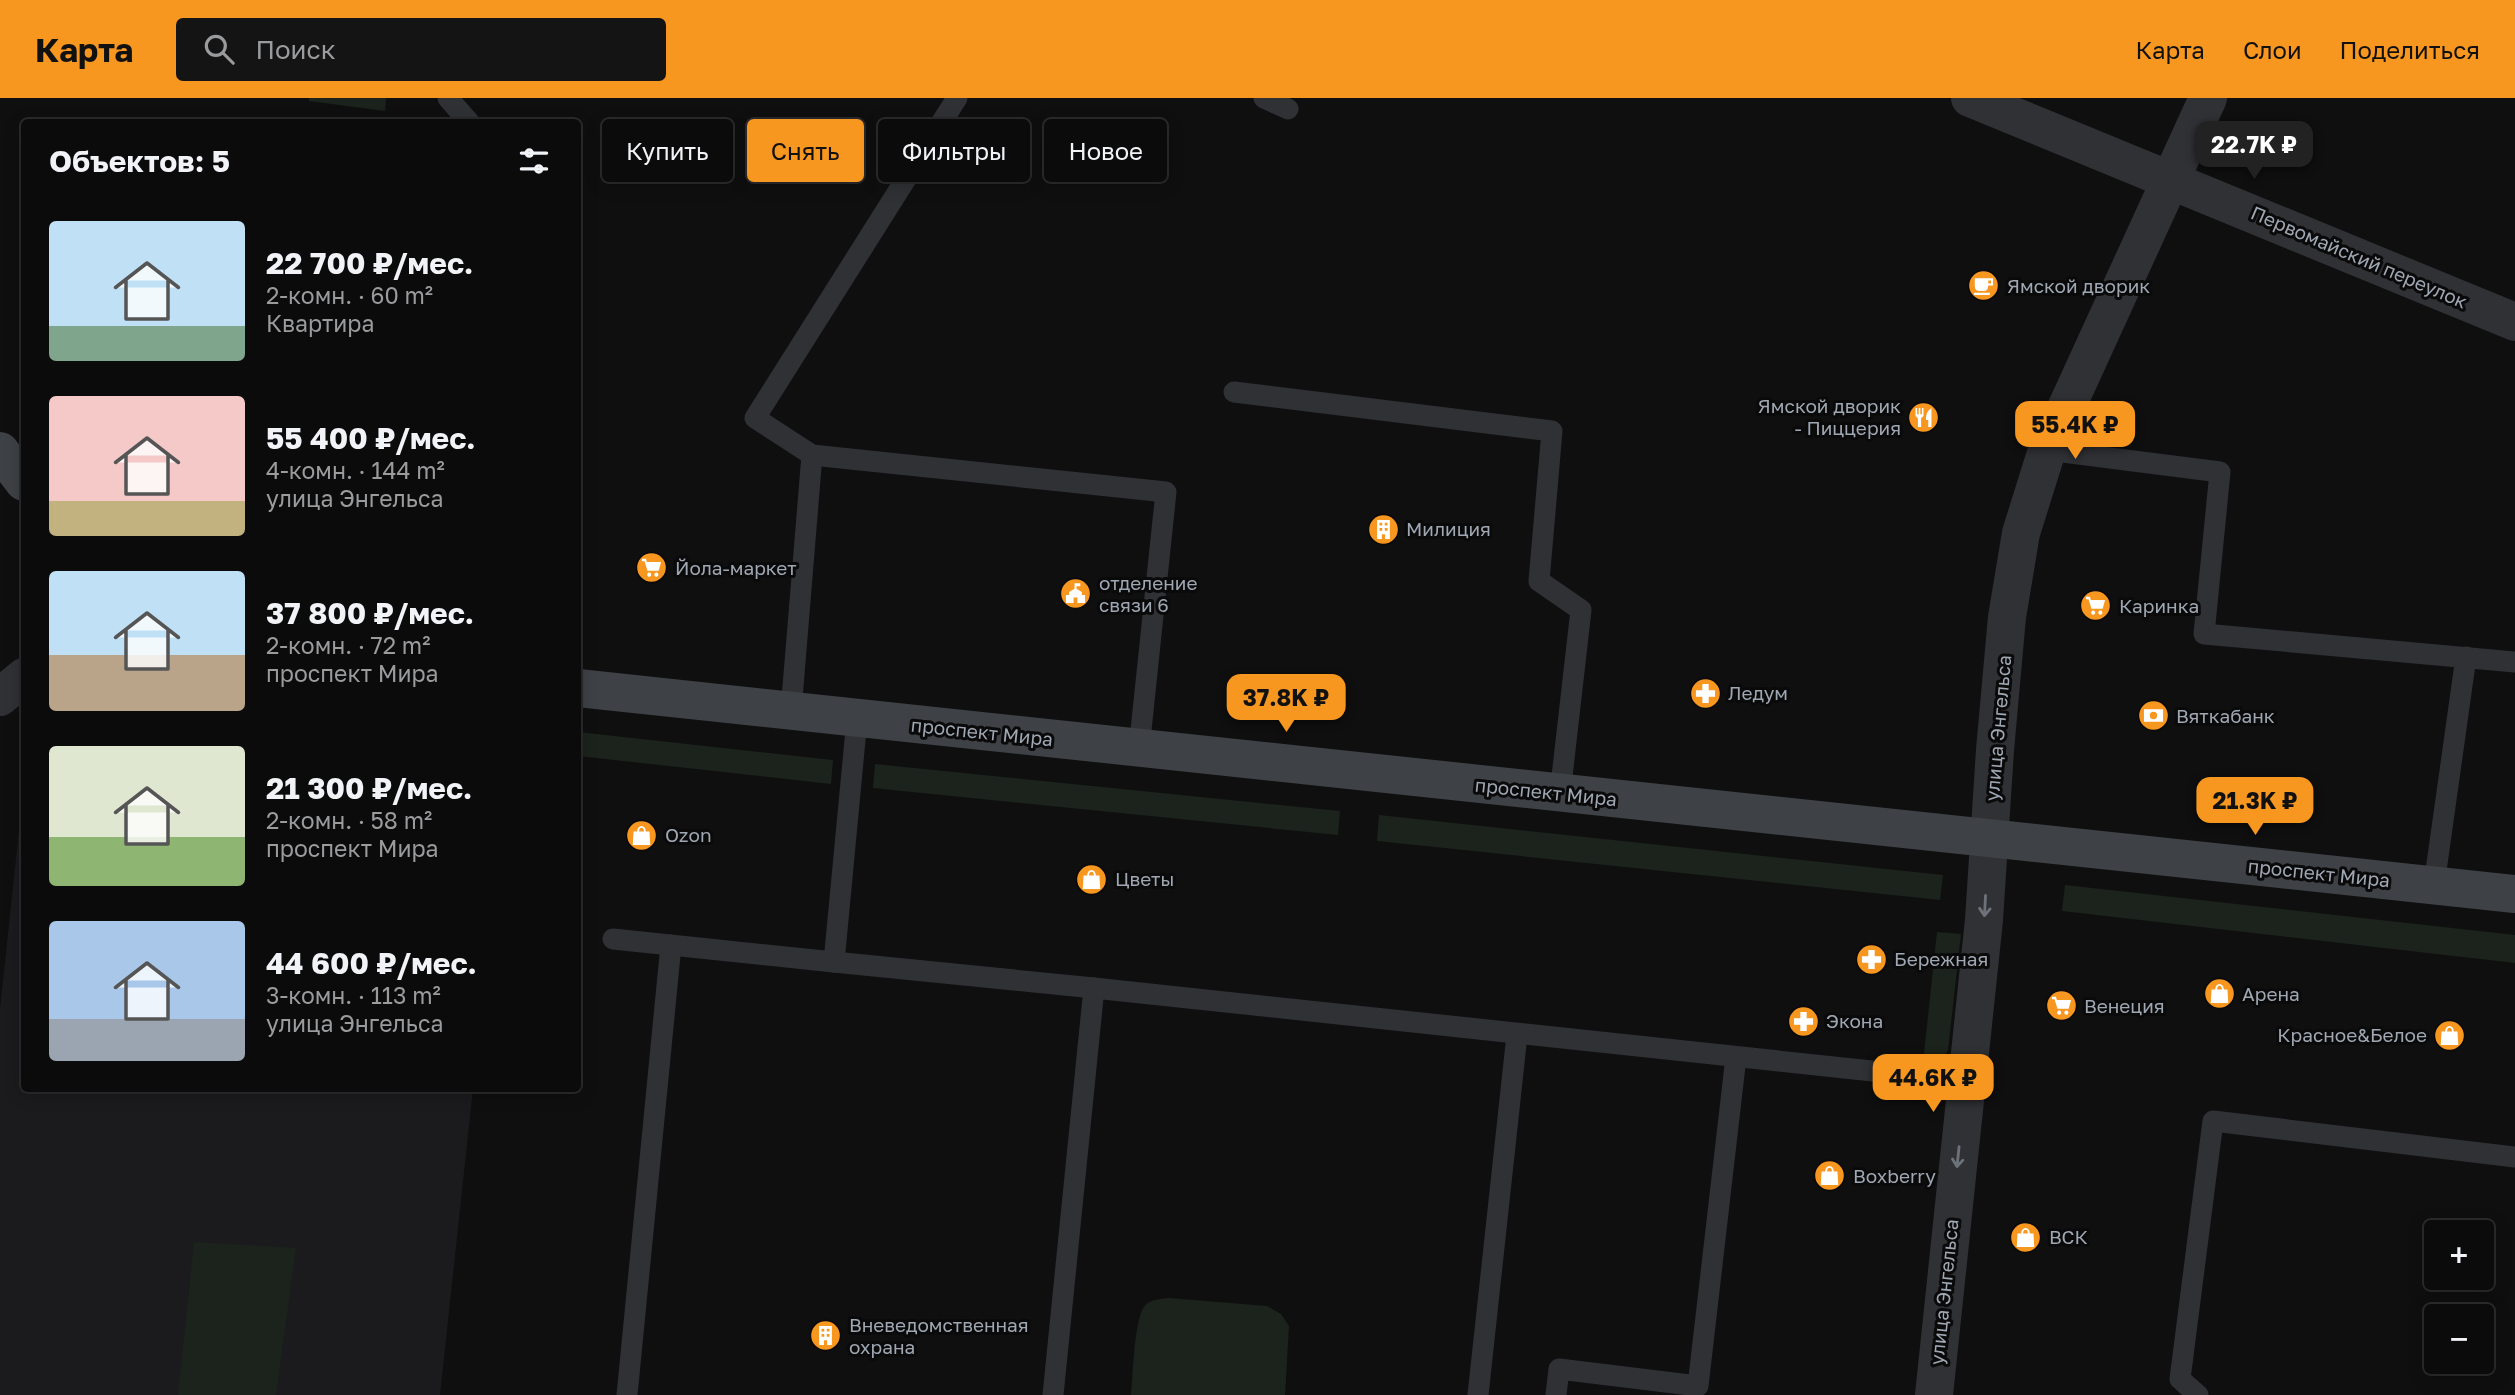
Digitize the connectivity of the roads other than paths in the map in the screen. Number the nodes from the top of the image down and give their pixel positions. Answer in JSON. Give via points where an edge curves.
{"nodes":[{"id":1,"x":448,"y":98,"type":"edge"},
{"id":2,"x":957,"y":98,"type":"edge"},
{"id":3,"x":1264,"y":98,"type":"edge"},
{"id":4,"x":1970,"y":98,"type":"edge"},
{"id":5,"x":2208,"y":98,"type":"edge"},
{"id":6,"x":1288,"y":109,"type":"dead end"},
{"id":7,"x":466,"y":119,"type":"edge"},
{"id":8,"x":2170,"y":178,"type":"junction"},
{"id":9,"x":2515,"y":322,"type":"edge"},
{"id":10,"x":1234,"y":392,"type":"dead end"},
{"id":11,"x":2047,"y":450,"type":"junction"},
{"id":12,"x":0,"y":451,"type":"edge"},
{"id":13,"x":812,"y":455,"type":"junction"},
{"id":14,"x":21,"y":478,"type":"edge"},
{"id":15,"x":2466,"y":657,"type":"junction"},
{"id":16,"x":2515,"y":662,"type":"edge"},
{"id":17,"x":21,"y":680,"type":"edge"},
{"id":18,"x":581,"y":688,"type":"edge"},
{"id":19,"x":0,"y":697,"type":"edge"},
{"id":20,"x":790,"y":711,"type":"junction"},
{"id":21,"x":857,"y":719,"type":"junction"},
{"id":22,"x":1139,"y":749,"type":"junction"},
{"id":23,"x":1560,"y":794,"type":"junction"},
{"id":24,"x":1989,"y":838,"type":"junction"},
{"id":25,"x":2434,"y":885,"type":"junction"},
{"id":26,"x":2515,"y":894,"type":"edge"},
{"id":27,"x":612,"y":939,"type":"dead end"},
{"id":28,"x":671,"y":945,"type":"junction"},
{"id":29,"x":834,"y":962,"type":"junction"},
{"id":30,"x":1094,"y":988,"type":"junction"},
{"id":31,"x":1517,"y":1035,"type":"junction"},
{"id":32,"x":1736,"y":1057,"type":"junction"},
{"id":33,"x":1966,"y":1081,"type":"junction"},
{"id":34,"x":2515,"y":1157,"type":"edge"},
{"id":35,"x":627,"y":1395,"type":"edge"},
{"id":36,"x":1053,"y":1395,"type":"edge"},
{"id":37,"x":1478,"y":1395,"type":"edge"},
{"id":38,"x":1556,"y":1395,"type":"edge"},
{"id":39,"x":1934,"y":1395,"type":"edge"},
{"id":40,"x":2199,"y":1395,"type":"edge"}],
"edges":[{"from":1,"to":7,"type":"lane"},
{"from":2,"to":13,"type":"lane","via":[[755,418]]},
{"from":3,"to":6,"type":"lane"},
{"from":4,"to":8,"type":"street","name":"Первомайский переулок"},
{"from":5,"to":8,"type":"street","name":"улица Энгельса"},
{"from":8,"to":9,"type":"street","name":"Первомайский переулок"},
{"from":8,"to":11,"type":"street","name":"улица Энгельса"},
{"from":10,"to":23,"type":"lane","via":[[1552,432],[1539,581],[1581,610]]},
{"from":11,"to":15,"type":"lane","via":[[2220,472],[2204,634]]},
{"from":11,"to":24,"type":"street","name":"улица Энгельса","via":[[2021,533],[2007,617]]},
{"from":12,"to":14,"type":"main road"},
{"from":13,"to":20,"type":"lane"},
{"from":13,"to":22,"type":"lane","via":[[1166,492]]},
{"from":15,"to":16,"type":"lane"},
{"from":15,"to":25,"type":"lane"},
{"from":17,"to":19,"type":"street"},
{"from":18,"to":20,"type":"main road","name":"проспект Мира"},
{"from":20,"to":21,"type":"main road","name":"проспект Мира"},
{"from":21,"to":22,"type":"main road","name":"проспект Мира"},
{"from":21,"to":29,"type":"lane"},
{"from":22,"to":23,"type":"main road","name":"проспект Мира"},
{"from":23,"to":24,"type":"main road","name":"проспект Мира"},
{"from":24,"to":25,"type":"main road","name":"проспект Мира"},
{"from":24,"to":33,"type":"street","name":"улица Энгельса","one_way":true},
{"from":25,"to":26,"type":"main road","name":"проспект Мира"},
{"from":27,"to":28,"type":"lane"},
{"from":28,"to":29,"type":"lane"},
{"from":28,"to":35,"type":"lane"},
{"from":29,"to":30,"type":"lane"},
{"from":30,"to":31,"type":"lane"},
{"from":30,"to":36,"type":"lane"},
{"from":31,"to":32,"type":"lane"},
{"from":31,"to":37,"type":"lane"},
{"from":32,"to":33,"type":"lane"},
{"from":32,"to":38,"type":"lane","via":[[1698,1386],[1559,1369]]},
{"from":33,"to":39,"type":"street","name":"улица Энгельса","one_way":true},
{"from":34,"to":40,"type":"lane","via":[[2213,1121],[2179,1379]]}]}
